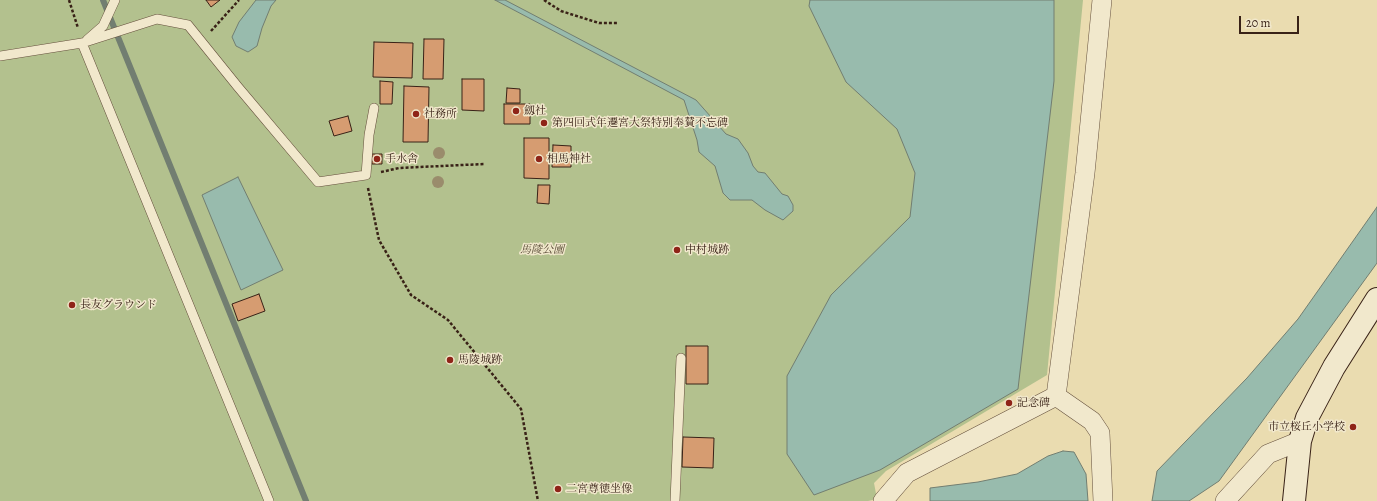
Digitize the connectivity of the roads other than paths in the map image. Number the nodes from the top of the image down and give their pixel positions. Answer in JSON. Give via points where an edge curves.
{"nodes":[{"id":1,"x":114,"y":0,"type":"edge"},
{"id":2,"x":1102,"y":0,"type":"edge"},
{"id":3,"x":82,"y":43,"type":"junction"},
{"id":4,"x":0,"y":56,"type":"edge"},
{"id":5,"x":374,"y":108,"type":"dead end"},
{"id":6,"x":1377,"y":299,"type":"edge"},
{"id":7,"x":682,"y":358,"type":"dead end"},
{"id":8,"x":1056,"y":396,"type":"junction"},
{"id":9,"x":1300,"y":441,"type":"junction"},
{"id":10,"x":269,"y":501,"type":"edge"},
{"id":11,"x":675,"y":501,"type":"edge"},
{"id":12,"x":883,"y":501,"type":"edge"},
{"id":13,"x":1103,"y":501,"type":"edge"},
{"id":14,"x":1225,"y":501,"type":"edge"},
{"id":15,"x":1294,"y":501,"type":"edge"}],
"edges":[{"from":1,"to":3,"type":"lane","via":[[103,26]]},
{"from":2,"to":8,"type":"street","via":[[1085,173]]},
{"from":3,"to":4,"type":"lane"},
{"from":3,"to":5,"type":"lane","via":[[157,19],[188,25],[318,182],[366,175]]},
{"from":3,"to":10,"type":"lane"},
{"from":6,"to":9,"type":"street","via":[[1306,418]]},
{"from":7,"to":11,"type":"lane"},
{"from":8,"to":12,"type":"street","via":[[907,473]]},
{"from":8,"to":13,"type":"street","via":[[1092,421],[1100,433]]},
{"from":9,"to":14,"type":"street","via":[[1268,454]]},
{"from":9,"to":15,"type":"street"}]}
